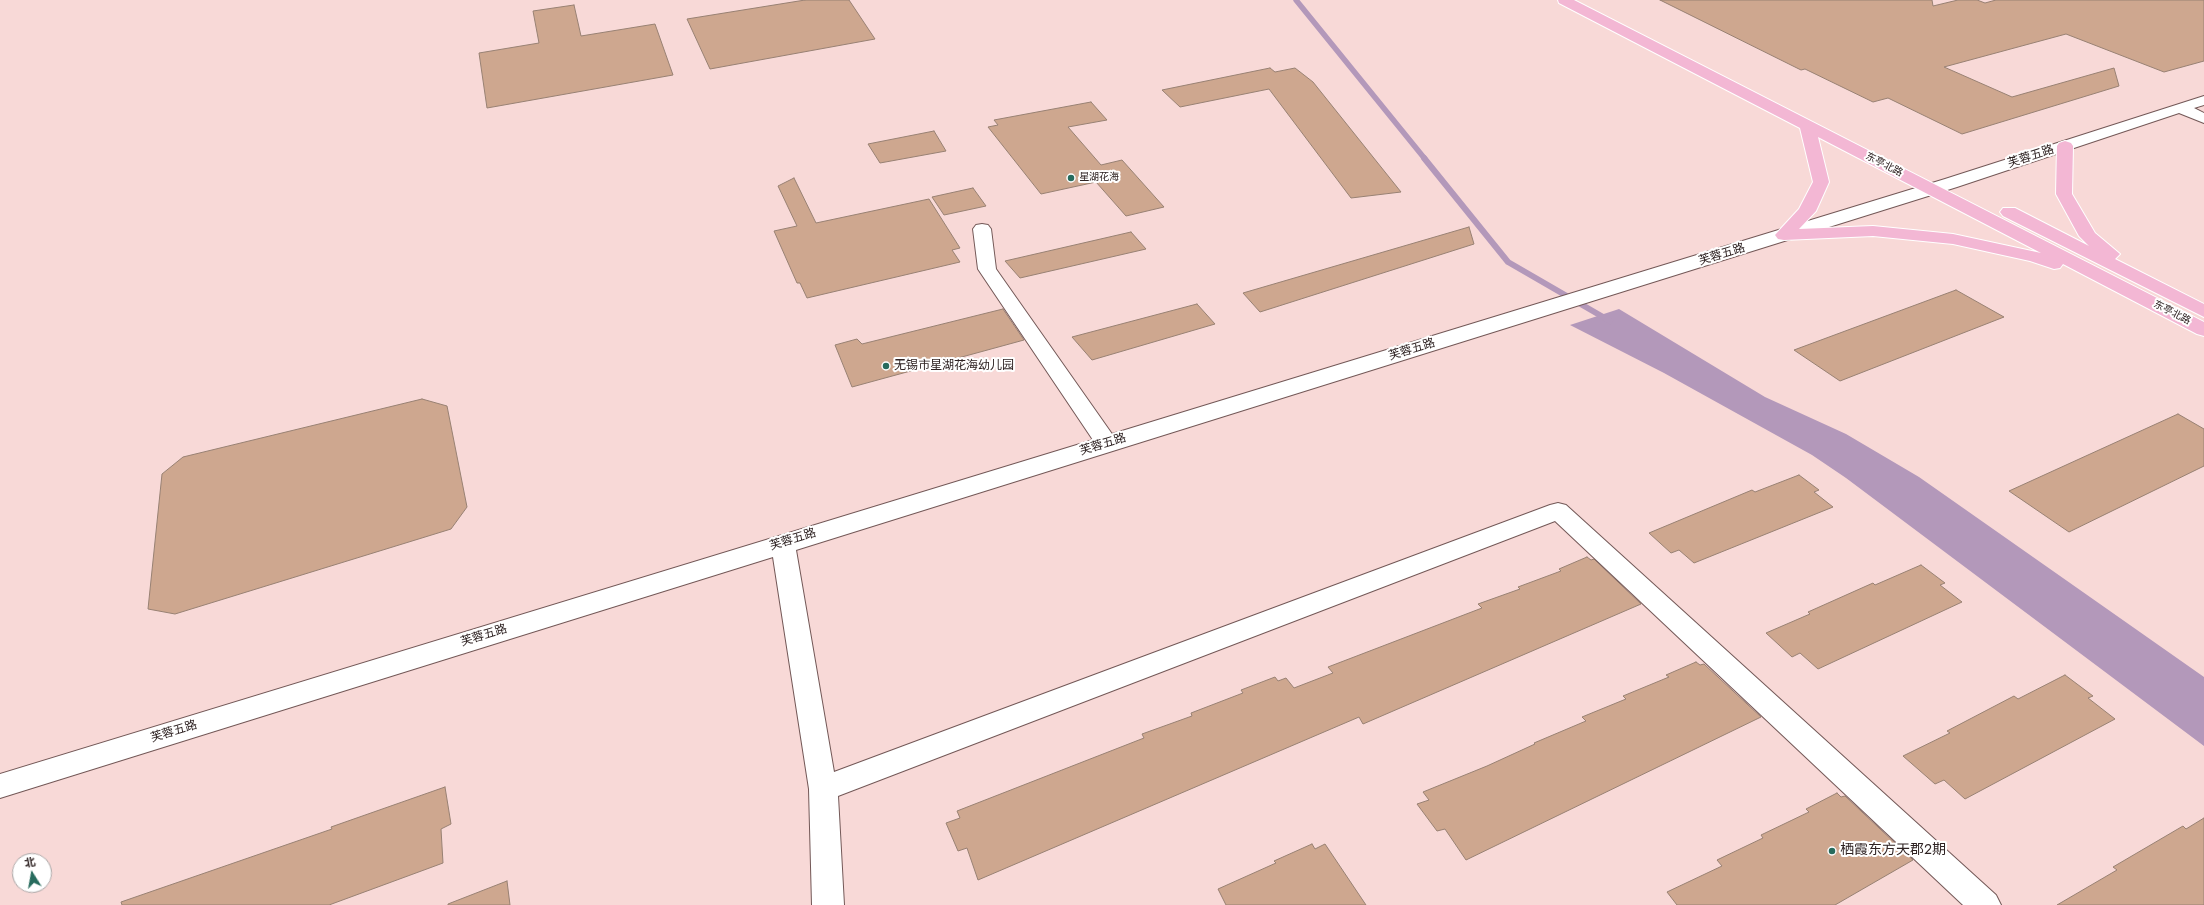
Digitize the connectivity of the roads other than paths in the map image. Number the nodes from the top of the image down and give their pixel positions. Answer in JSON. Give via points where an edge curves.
{"nodes":[{"id":1,"x":1564,"y":0,"type":"edge"},
{"id":2,"x":1589,"y":0,"type":"edge"},
{"id":3,"x":2204,"y":100,"type":"edge"},
{"id":4,"x":2180,"y":108,"type":"junction"},
{"id":5,"x":2204,"y":118,"type":"edge"},
{"id":6,"x":1807,"y":125,"type":"junction"},
{"id":7,"x":2065,"y":146,"type":"junction"},
{"id":8,"x":1951,"y":183,"type":"junction"},
{"id":9,"x":1932,"y":189,"type":"junction"},
{"id":10,"x":982,"y":229,"type":"dead end"},
{"id":11,"x":1784,"y":235,"type":"junction"},
{"id":12,"x":2145,"y":281,"type":"junction"},
{"id":13,"x":2124,"y":289,"type":"junction"},
{"id":14,"x":2204,"y":311,"type":"edge"},
{"id":15,"x":2204,"y":330,"type":"edge"},
{"id":16,"x":1107,"y":444,"type":"junction"},
{"id":17,"x":783,"y":544,"type":"junction"},
{"id":18,"x":0,"y":786,"type":"edge"},
{"id":19,"x":822,"y":789,"type":"junction"},
{"id":20,"x":828,"y":905,"type":"edge"},
{"id":21,"x":1985,"y":905,"type":"edge"}],
"edges":[{"from":1,"to":6,"type":"main road","name":"东亭北路"},
{"from":2,"to":8,"type":"main road","name":"东亭北路"},
{"from":3,"to":4,"type":"street","name":"芙蓉五路"},
{"from":4,"to":5,"type":"street"},
{"from":4,"to":7,"type":"street","name":"芙蓉五路"},
{"from":6,"to":9,"type":"main road","name":"东亭北路"},
{"from":6,"to":11,"type":"main road","via":[[1820,182],[1807,211]]},
{"from":7,"to":8,"type":"street","name":"芙蓉五路"},
{"from":7,"to":12,"type":"main road","via":[[2064,194],[2088,236]]},
{"from":8,"to":9,"type":"street","name":"芙蓉五路"},
{"from":8,"to":12,"type":"main road","name":"东亭北路"},
{"from":9,"to":11,"type":"street","name":"芙蓉五路"},
{"from":9,"to":13,"type":"main road","name":"东亭北路"},
{"from":10,"to":16,"type":"street","via":[[986,269]]},
{"from":11,"to":13,"type":"main road","via":[[1873,231],[1953,239],[2035,257]]},
{"from":11,"to":16,"type":"street","name":"芙蓉五路"},
{"from":12,"to":14,"type":"main road","name":"东亭北路"},
{"from":13,"to":15,"type":"main road","name":"东亭北路"},
{"from":16,"to":17,"type":"street","name":"芙蓉五路"},
{"from":17,"to":18,"type":"street","name":"芙蓉五路"},
{"from":17,"to":19,"type":"street"},
{"from":19,"to":20,"type":"street"},
{"from":19,"to":21,"type":"street","via":[[1558,511]]}]}
